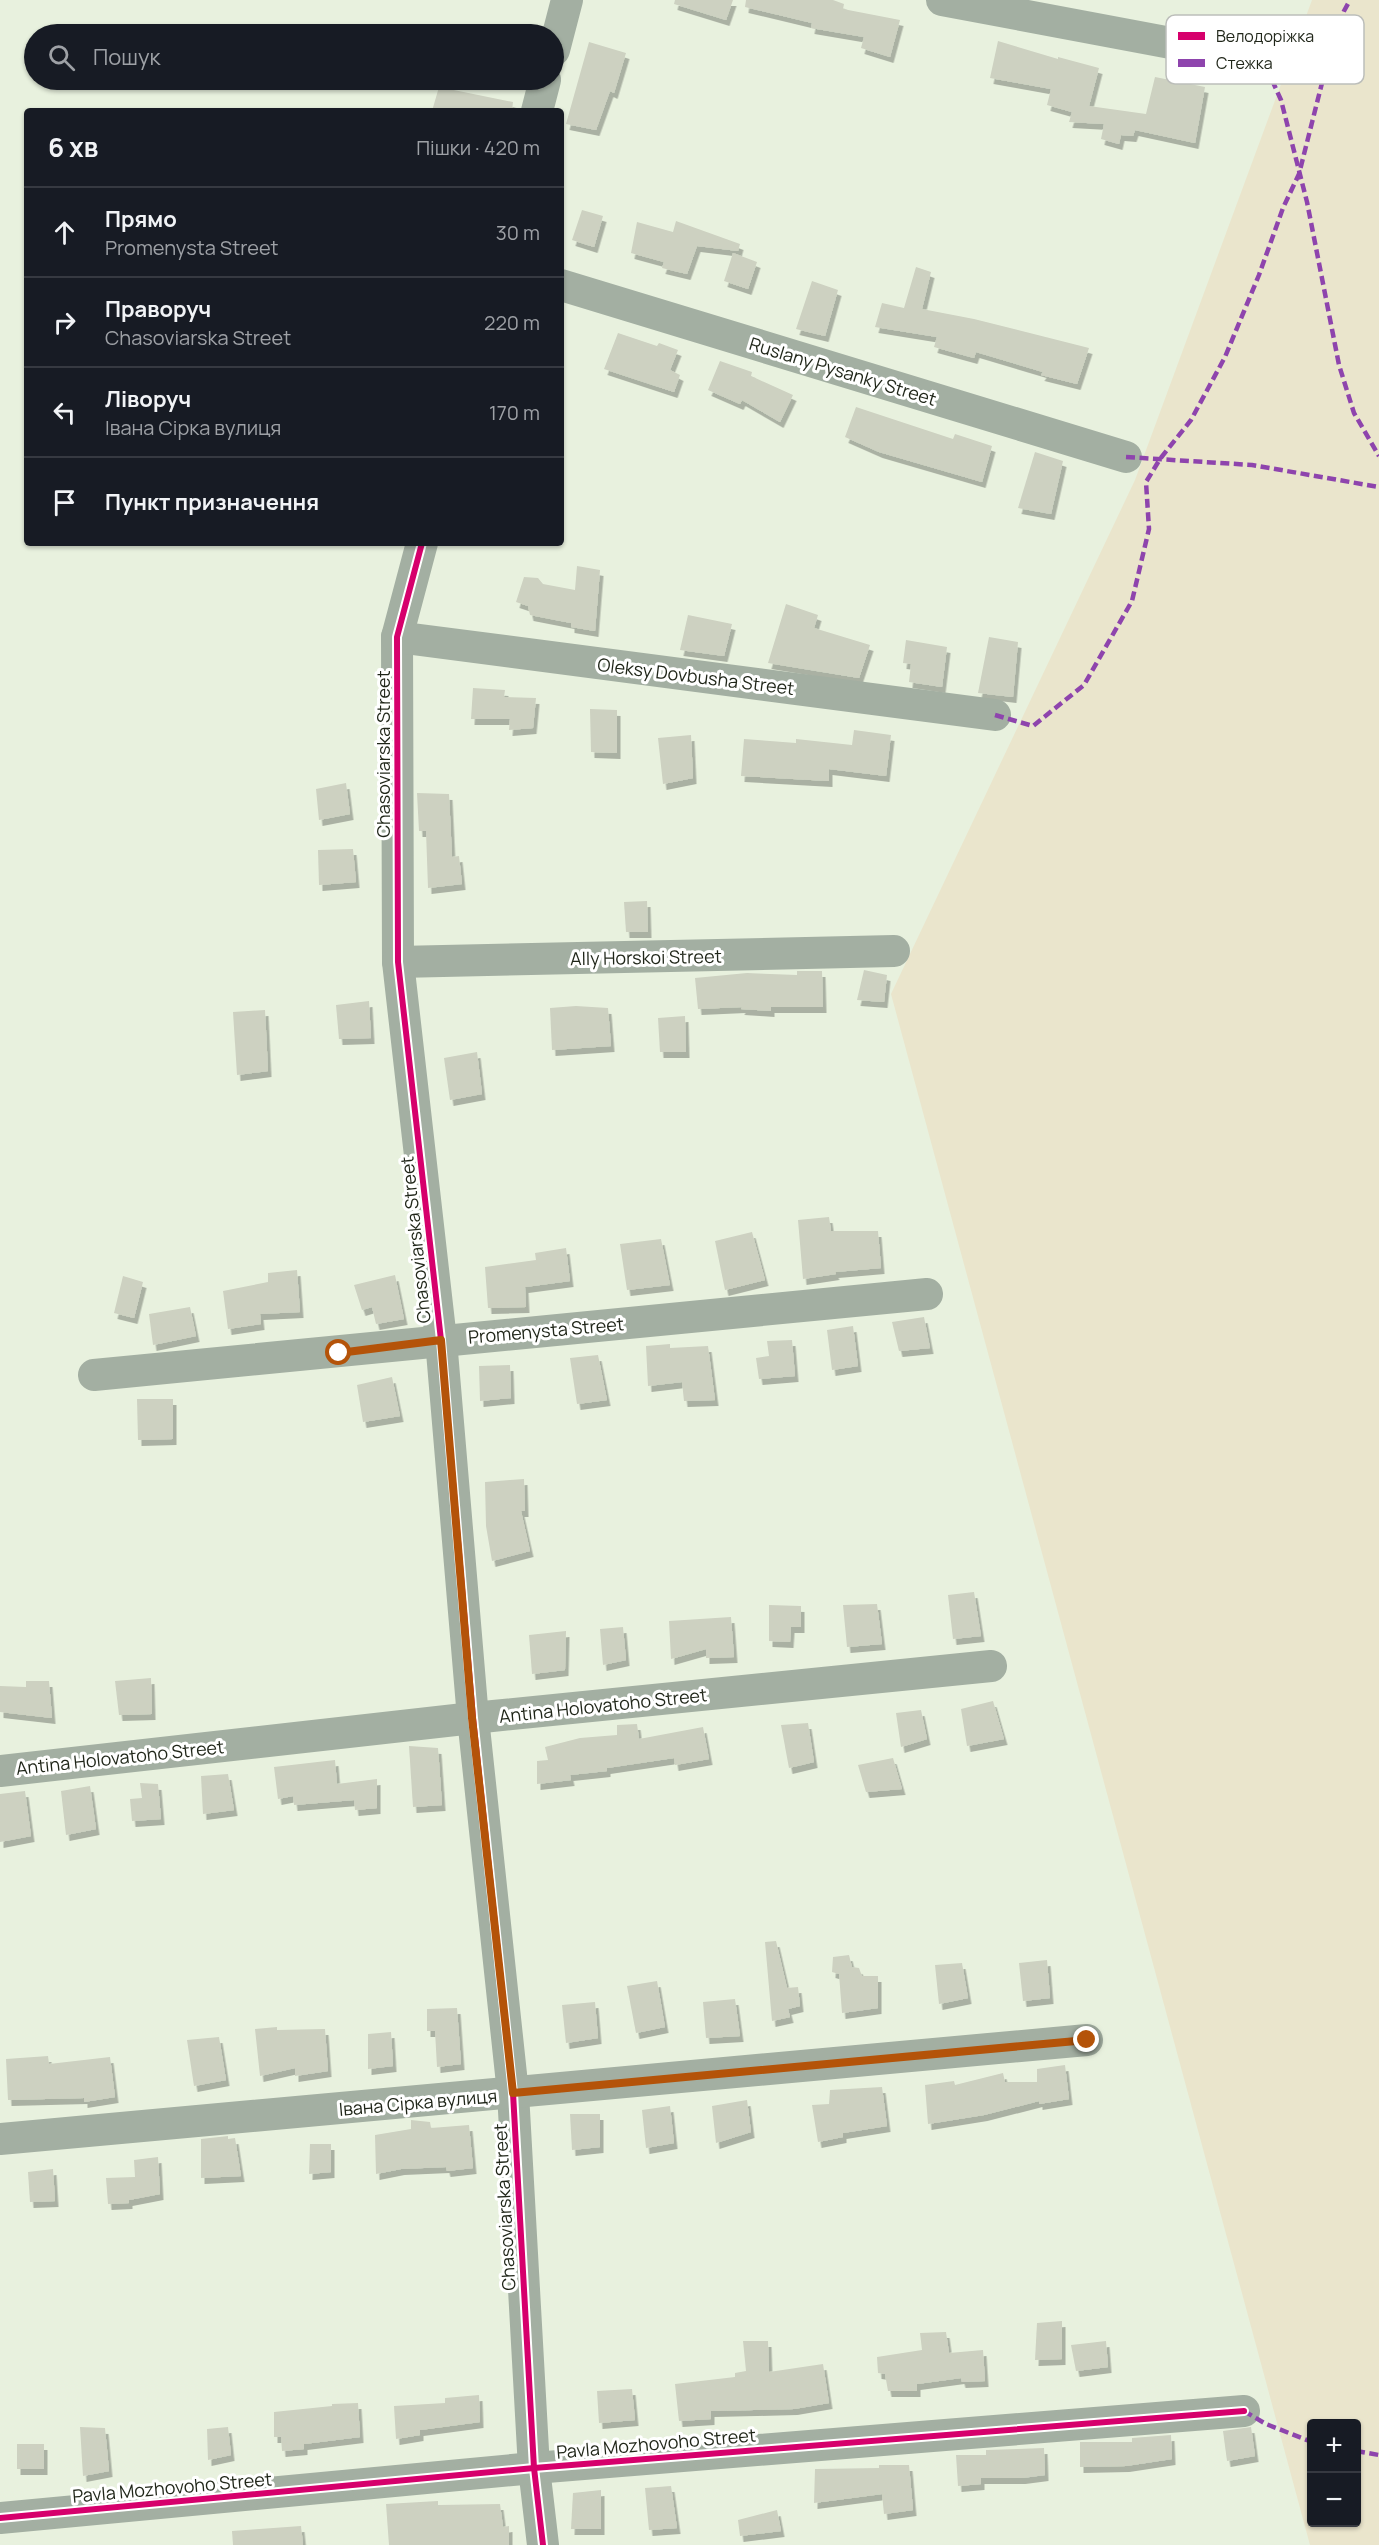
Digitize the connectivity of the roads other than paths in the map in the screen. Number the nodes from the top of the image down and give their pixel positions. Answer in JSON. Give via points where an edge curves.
{"nodes":[{"id":1,"x":567,"y":0,"type":"edge"},
{"id":2,"x":942,"y":0,"type":"edge"},
{"id":3,"x":561,"y":24,"type":"edge"},
{"id":4,"x":1166,"y":42,"type":"edge"},
{"id":5,"x":542,"y":90,"type":"edge"},
{"id":6,"x":538,"y":108,"type":"edge"},
{"id":7,"x":564,"y":286,"type":"edge"},
{"id":8,"x":1125,"y":457,"type":"dead end"},
{"id":9,"x":421,"y":546,"type":"edge"},
{"id":10,"x":398,"y":637,"type":"junction"},
{"id":11,"x":996,"y":715,"type":"dead end"},
{"id":12,"x":894,"y":951,"type":"dead end"},
{"id":13,"x":398,"y":962,"type":"junction"},
{"id":14,"x":927,"y":1294,"type":"dead end"},
{"id":15,"x":441,"y":1340,"type":"junction"},
{"id":16,"x":94,"y":1375,"type":"dead end"},
{"id":17,"x":991,"y":1666,"type":"dead end"},
{"id":18,"x":472,"y":1718,"type":"junction"},
{"id":19,"x":0,"y":1771,"type":"edge"},
{"id":20,"x":1087,"y":2040,"type":"dead end"},
{"id":21,"x":513,"y":2093,"type":"junction"},
{"id":22,"x":0,"y":2139,"type":"edge"},
{"id":23,"x":1244,"y":2410,"type":"dead end"},
{"id":24,"x":534,"y":2468,"type":"junction"},
{"id":25,"x":0,"y":2518,"type":"edge"},
{"id":26,"x":543,"y":2545,"type":"edge"}],
"edges":[{"from":1,"to":3,"type":"street"},
{"from":2,"to":4,"type":"street"},
{"from":5,"to":6,"type":"street"},
{"from":7,"to":8,"type":"street","name":"Ruslany Pysanky Street"},
{"from":9,"to":10,"type":"street","name":"Chasoviarska Street"},
{"from":10,"to":11,"type":"street","name":"Oleksy Dovbusha Street"},
{"from":10,"to":13,"type":"street","name":"Chasoviarska Street"},
{"from":12,"to":13,"type":"street","name":"Ally Horskoi Street"},
{"from":13,"to":15,"type":"street","name":"Chasoviarska Street"},
{"from":14,"to":15,"type":"street","name":"Promenysta Street"},
{"from":15,"to":16,"type":"street","name":"Promenysta Street"},
{"from":15,"to":18,"type":"street","name":"Chasoviarska Street"},
{"from":17,"to":18,"type":"street","name":"Antina Holovatoho Street"},
{"from":18,"to":19,"type":"street","name":"Antina Holovatoho Street"},
{"from":18,"to":21,"type":"street","name":"Chasoviarska Street"},
{"from":20,"to":21,"type":"street","name":"Івана Сірка вулиця"},
{"from":21,"to":22,"type":"street","name":"Івана Сірка вулиця"},
{"from":21,"to":24,"type":"street","name":"Chasoviarska Street"},
{"from":23,"to":24,"type":"street","name":"Pavla Mozhovoho Street"},
{"from":24,"to":25,"type":"street","name":"Pavla Mozhovoho Street"},
{"from":24,"to":26,"type":"street","name":"Chasoviarska Street"}]}
